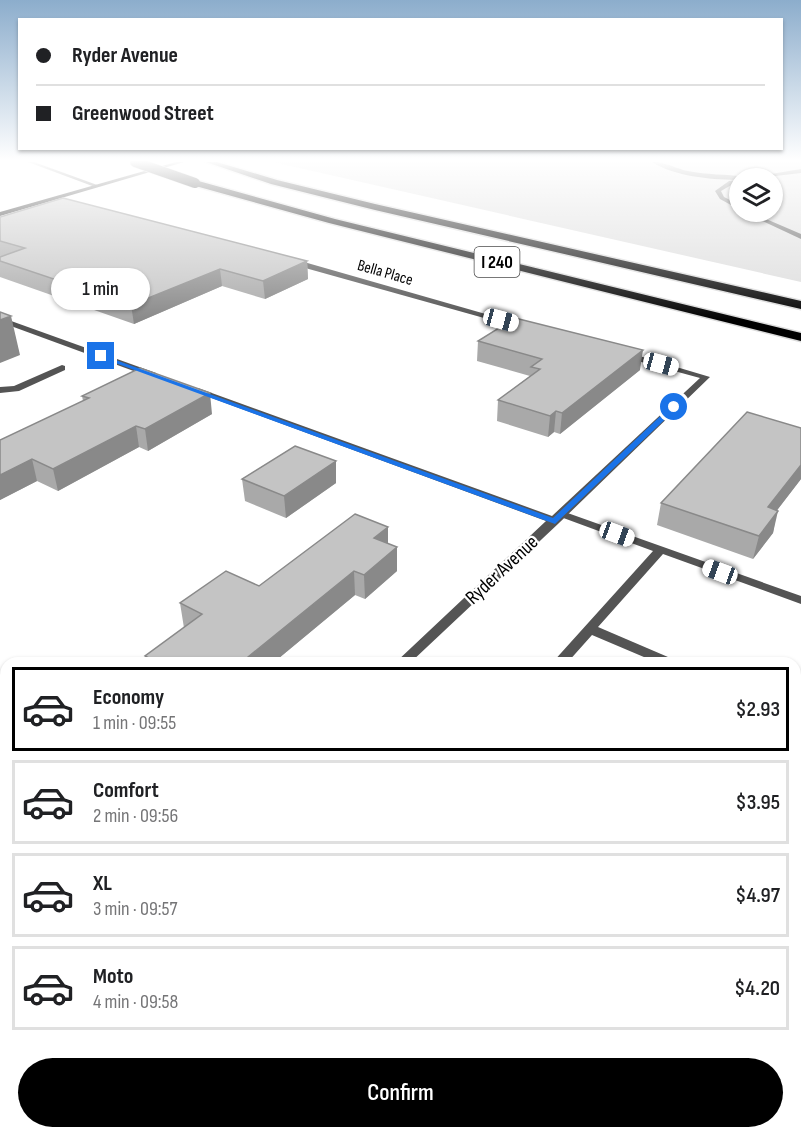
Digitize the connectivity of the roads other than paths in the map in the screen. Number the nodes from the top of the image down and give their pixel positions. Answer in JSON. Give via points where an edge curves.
{"nodes":[{"id":1,"x":308,"y":215,"type":"edge"},
{"id":2,"x":410,"y":215,"type":"edge"},
{"id":3,"x":768,"y":222,"type":"edge"},
{"id":4,"x":801,"y":237,"type":"edge"},
{"id":5,"x":285,"y":260,"type":"edge"},
{"id":6,"x":801,"y":305,"type":"edge"},
{"id":7,"x":0,"y":319,"type":"edge"},
{"id":8,"x":535,"y":329,"type":"edge"},
{"id":9,"x":801,"y":337,"type":"edge"},
{"id":10,"x":615,"y":351,"type":"edge"},
{"id":11,"x":62,"y":368,"type":"dead end"},
{"id":12,"x":164,"y":378,"type":"edge"},
{"id":13,"x":186,"y":387,"type":"edge"},
{"id":14,"x":0,"y":390,"type":"edge"},
{"id":15,"x":558,"y":518,"type":"junction"},
{"id":16,"x":660,"y":550,"type":"junction"},
{"id":17,"x":801,"y":600,"type":"edge"},
{"id":18,"x":590,"y":629,"type":"junction"},
{"id":19,"x":408,"y":657,"type":"edge"},
{"id":20,"x":564,"y":657,"type":"edge"},
{"id":21,"x":656,"y":657,"type":"edge"}],
"edges":[{"from":1,"to":9,"type":"highway","number":"I 240","bridge":true},
{"from":2,"to":6,"type":"highway","number":"I 240"},
{"from":3,"to":4,"type":"street"},
{"from":5,"to":8,"type":"street","name":"Bella Place"},
{"from":7,"to":12,"type":"street"},
{"from":10,"to":15,"type":"street","name":"Ryder Avenue","via":[[706,377]]},
{"from":11,"to":14,"type":"street","via":[[16,389]]},
{"from":13,"to":15,"type":"street"},
{"from":15,"to":16,"type":"street"},
{"from":15,"to":19,"type":"street","name":"Ryder Avenue"},
{"from":16,"to":17,"type":"street"},
{"from":16,"to":18,"type":"street"},
{"from":18,"to":20,"type":"street"},
{"from":18,"to":21,"type":"street"}]}
